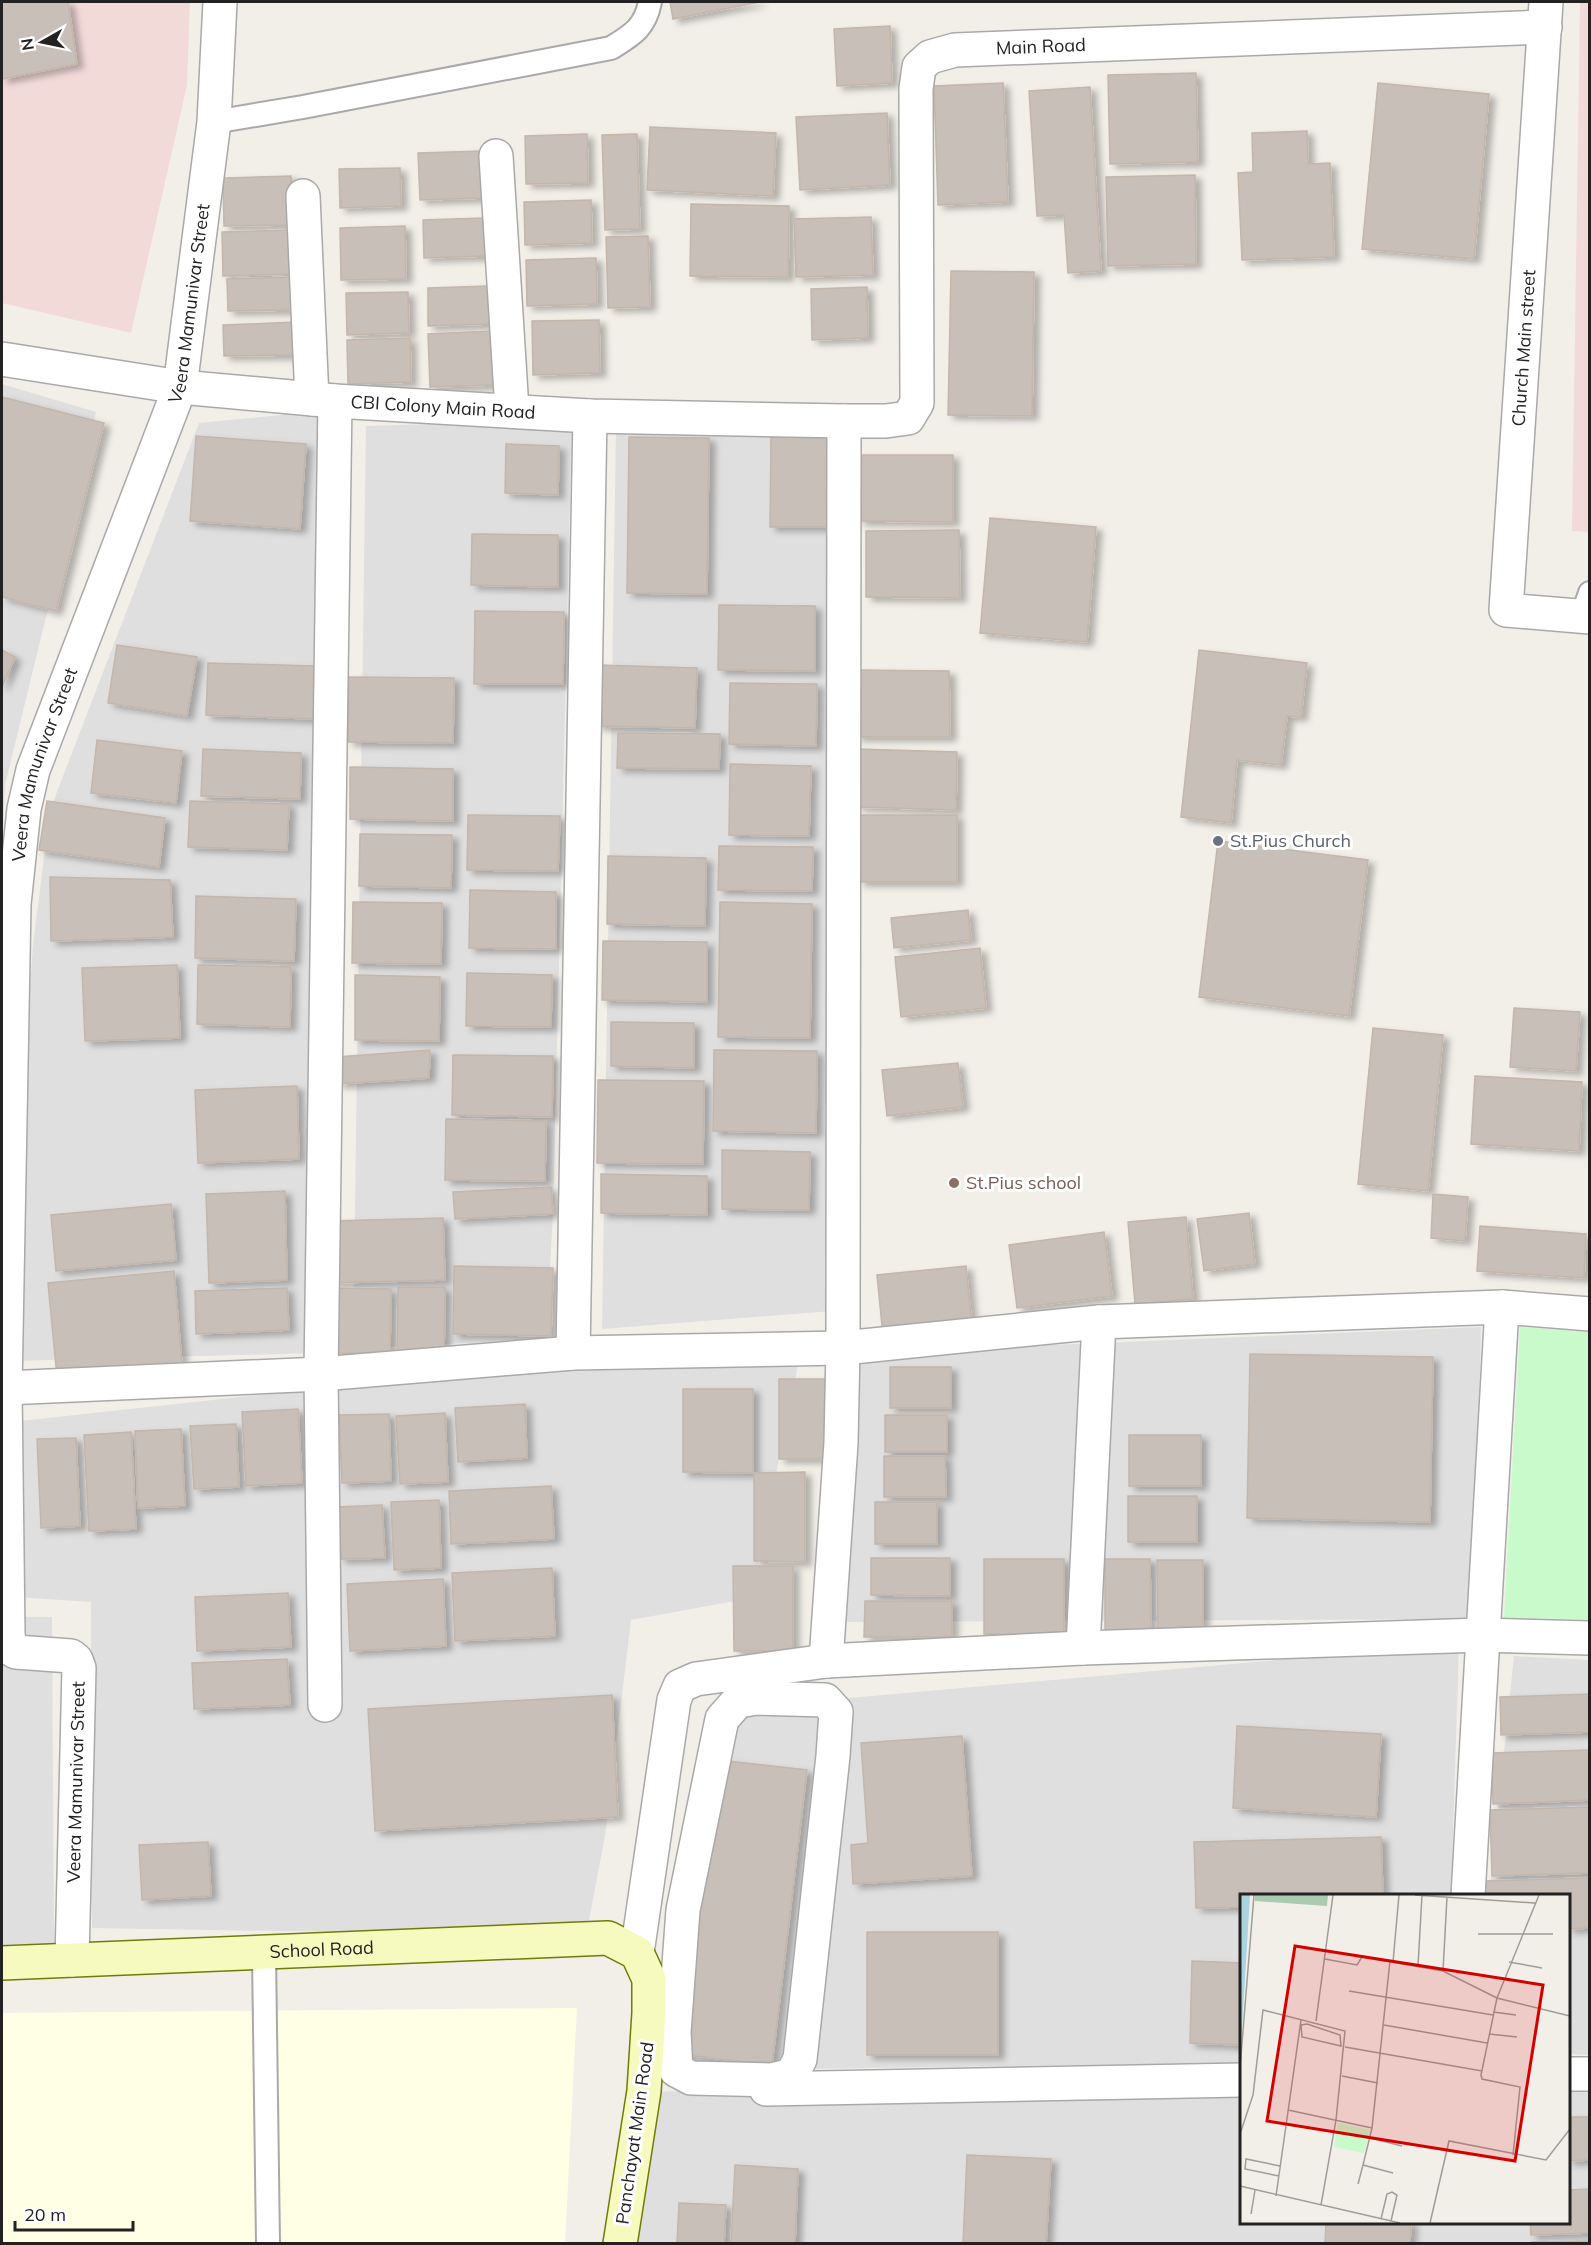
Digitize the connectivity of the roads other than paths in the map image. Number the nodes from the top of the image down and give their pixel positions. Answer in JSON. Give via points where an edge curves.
{"nodes":[{"id":1,"x":220,"y":2,"type":"edge"},
{"id":2,"x":650,"y":2,"type":"edge"},
{"id":3,"x":1546,"y":14,"type":"edge"},
{"id":4,"x":214,"y":122,"type":"junction"},
{"id":5,"x":496,"y":156,"type":"dead end"},
{"id":6,"x":303,"y":196,"type":"dead end"},
{"id":7,"x":2,"y":359,"type":"edge"},
{"id":8,"x":180,"y":387,"type":"junction"},
{"id":9,"x":324,"y":400,"type":"junction"},
{"id":10,"x":512,"y":410,"type":"junction"},
{"id":11,"x":590,"y":416,"type":"junction"},
{"id":12,"x":844,"y":421,"type":"junction"},
{"id":13,"x":886,"y":421,"type":"joint"},
{"id":14,"x":1587,"y":609,"type":"edge"},
{"id":15,"x":8,"y":904,"type":"edge"},
{"id":16,"x":6,"y":1131,"type":"edge"},
{"id":17,"x":1502,"y":1307,"type":"junction"},
{"id":18,"x":1590,"y":1314,"type":"edge"},
{"id":19,"x":1099,"y":1322,"type":"junction"},
{"id":20,"x":843,"y":1348,"type":"junction"},
{"id":21,"x":573,"y":1353,"type":"junction"},
{"id":22,"x":4,"y":1355,"type":"edge"},
{"id":23,"x":321,"y":1374,"type":"junction"},
{"id":24,"x":5,"y":1388,"type":"junction"},
{"id":25,"x":1481,"y":1635,"type":"junction"},
{"id":26,"x":1590,"y":1638,"type":"edge"},
{"id":27,"x":1083,"y":1648,"type":"junction"},
{"id":28,"x":826,"y":1661,"type":"junction"},
{"id":29,"x":325,"y":1705,"type":"dead end"},
{"id":30,"x":1468,"y":1894,"type":"edge"},
{"id":31,"x":683,"y":1924,"type":"junction"},
{"id":32,"x":640,"y":1930,"type":"junction"},
{"id":33,"x":264,"y":1954,"type":"junction"},
{"id":34,"x":72,"y":1960,"type":"junction"},
{"id":35,"x":2,"y":1964,"type":"edge"},
{"id":36,"x":1570,"y":2074,"type":"edge"},
{"id":37,"x":1590,"y":2074,"type":"edge"},
{"id":38,"x":1240,"y":2080,"type":"edge"},
{"id":39,"x":644,"y":2091,"type":"junction"},
{"id":40,"x":268,"y":2244,"type":"edge"},
{"id":41,"x":620,"y":2244,"type":"edge"}],
"edges":[{"from":1,"to":4,"type":"street","name":"Veera Mamunivar Street"},
{"from":2,"to":4,"type":"lane","via":[[648,14],[636,33],[610,48]]},
{"from":3,"to":13,"type":"street","name":"Main Road","via":[[955,50],[930,57],[919,67],[916,89],[917,403],[908,418]]},
{"from":3,"to":14,"type":"street","name":"Church Main street","via":[[1506,610]]},
{"from":4,"to":8,"type":"street","name":"Veera Mamunivar Street"},
{"from":5,"to":10,"type":"street"},
{"from":6,"to":9,"type":"street"},
{"from":7,"to":8,"type":"street","name":"CBI Colony Main Road"},
{"from":8,"to":9,"type":"street","name":"CBI Colony Main Road"},
{"from":8,"to":15,"type":"street","name":"Veera Mamunivar Street","via":[[33,770]]},
{"from":9,"to":10,"type":"street","name":"CBI Colony Main Road"},
{"from":9,"to":23,"type":"street"},
{"from":10,"to":11,"type":"street","name":"CBI Colony Main Road"},
{"from":11,"to":12,"type":"street","name":"CBI Colony Main Road"},
{"from":11,"to":21,"type":"street"},
{"from":12,"to":13,"type":"street","name":"CBI Colony Main Road"},
{"from":12,"to":20,"type":"street"},
{"from":15,"to":16,"type":"street","name":"Veera Mamunivar Street"},
{"from":16,"to":22,"type":"street","name":"Veera Mamunivar Street"},
{"from":17,"to":18,"type":"street"},
{"from":17,"to":19,"type":"street"},
{"from":17,"to":25,"type":"street"},
{"from":19,"to":20,"type":"street"},
{"from":19,"to":27,"type":"street"},
{"from":20,"to":21,"type":"street"},
{"from":20,"to":28,"type":"street","via":[[841,1443]]},
{"from":21,"to":23,"type":"street"},
{"from":22,"to":24,"type":"street","name":"Veera Mamunivar Street"},
{"from":23,"to":24,"type":"street"},
{"from":23,"to":29,"type":"street"},
{"from":24,"to":34,"type":"street","name":"Veera Mamunivar Street","via":[[8,1642],[10,1648],[22,1654],[71,1656],[79,1668]]},
{"from":25,"to":26,"type":"street"},
{"from":25,"to":27,"type":"street"},
{"from":25,"to":30,"type":"street"},
{"from":27,"to":28,"type":"street"},
{"from":28,"to":32,"type":"street","via":[[696,1679],[680,1686],[674,1700]]},
{"from":31,"to":31,"type":"street","via":[[722,1719],[738,1701],[825,1700],[836,1712],[833,1756],[800,2059],[792,2075],[772,2080],[692,2078],[676,2070],[674,2032]]},
{"from":31,"to":32,"type":"street"},
{"from":32,"to":33,"type":"street","name":"School Road","via":[[609,1938]]},
{"from":32,"to":39,"type":"street","name":"Panchayat Main Road","via":[[649,1979]]},
{"from":33,"to":34,"type":"street","name":"School Road"},
{"from":33,"to":40,"type":"lane"},
{"from":34,"to":35,"type":"street","name":"School Road"},
{"from":36,"to":37,"type":"street"},
{"from":38,"to":39,"type":"street"},
{"from":39,"to":41,"type":"street","name":"Panchayat Main Road"}]}
